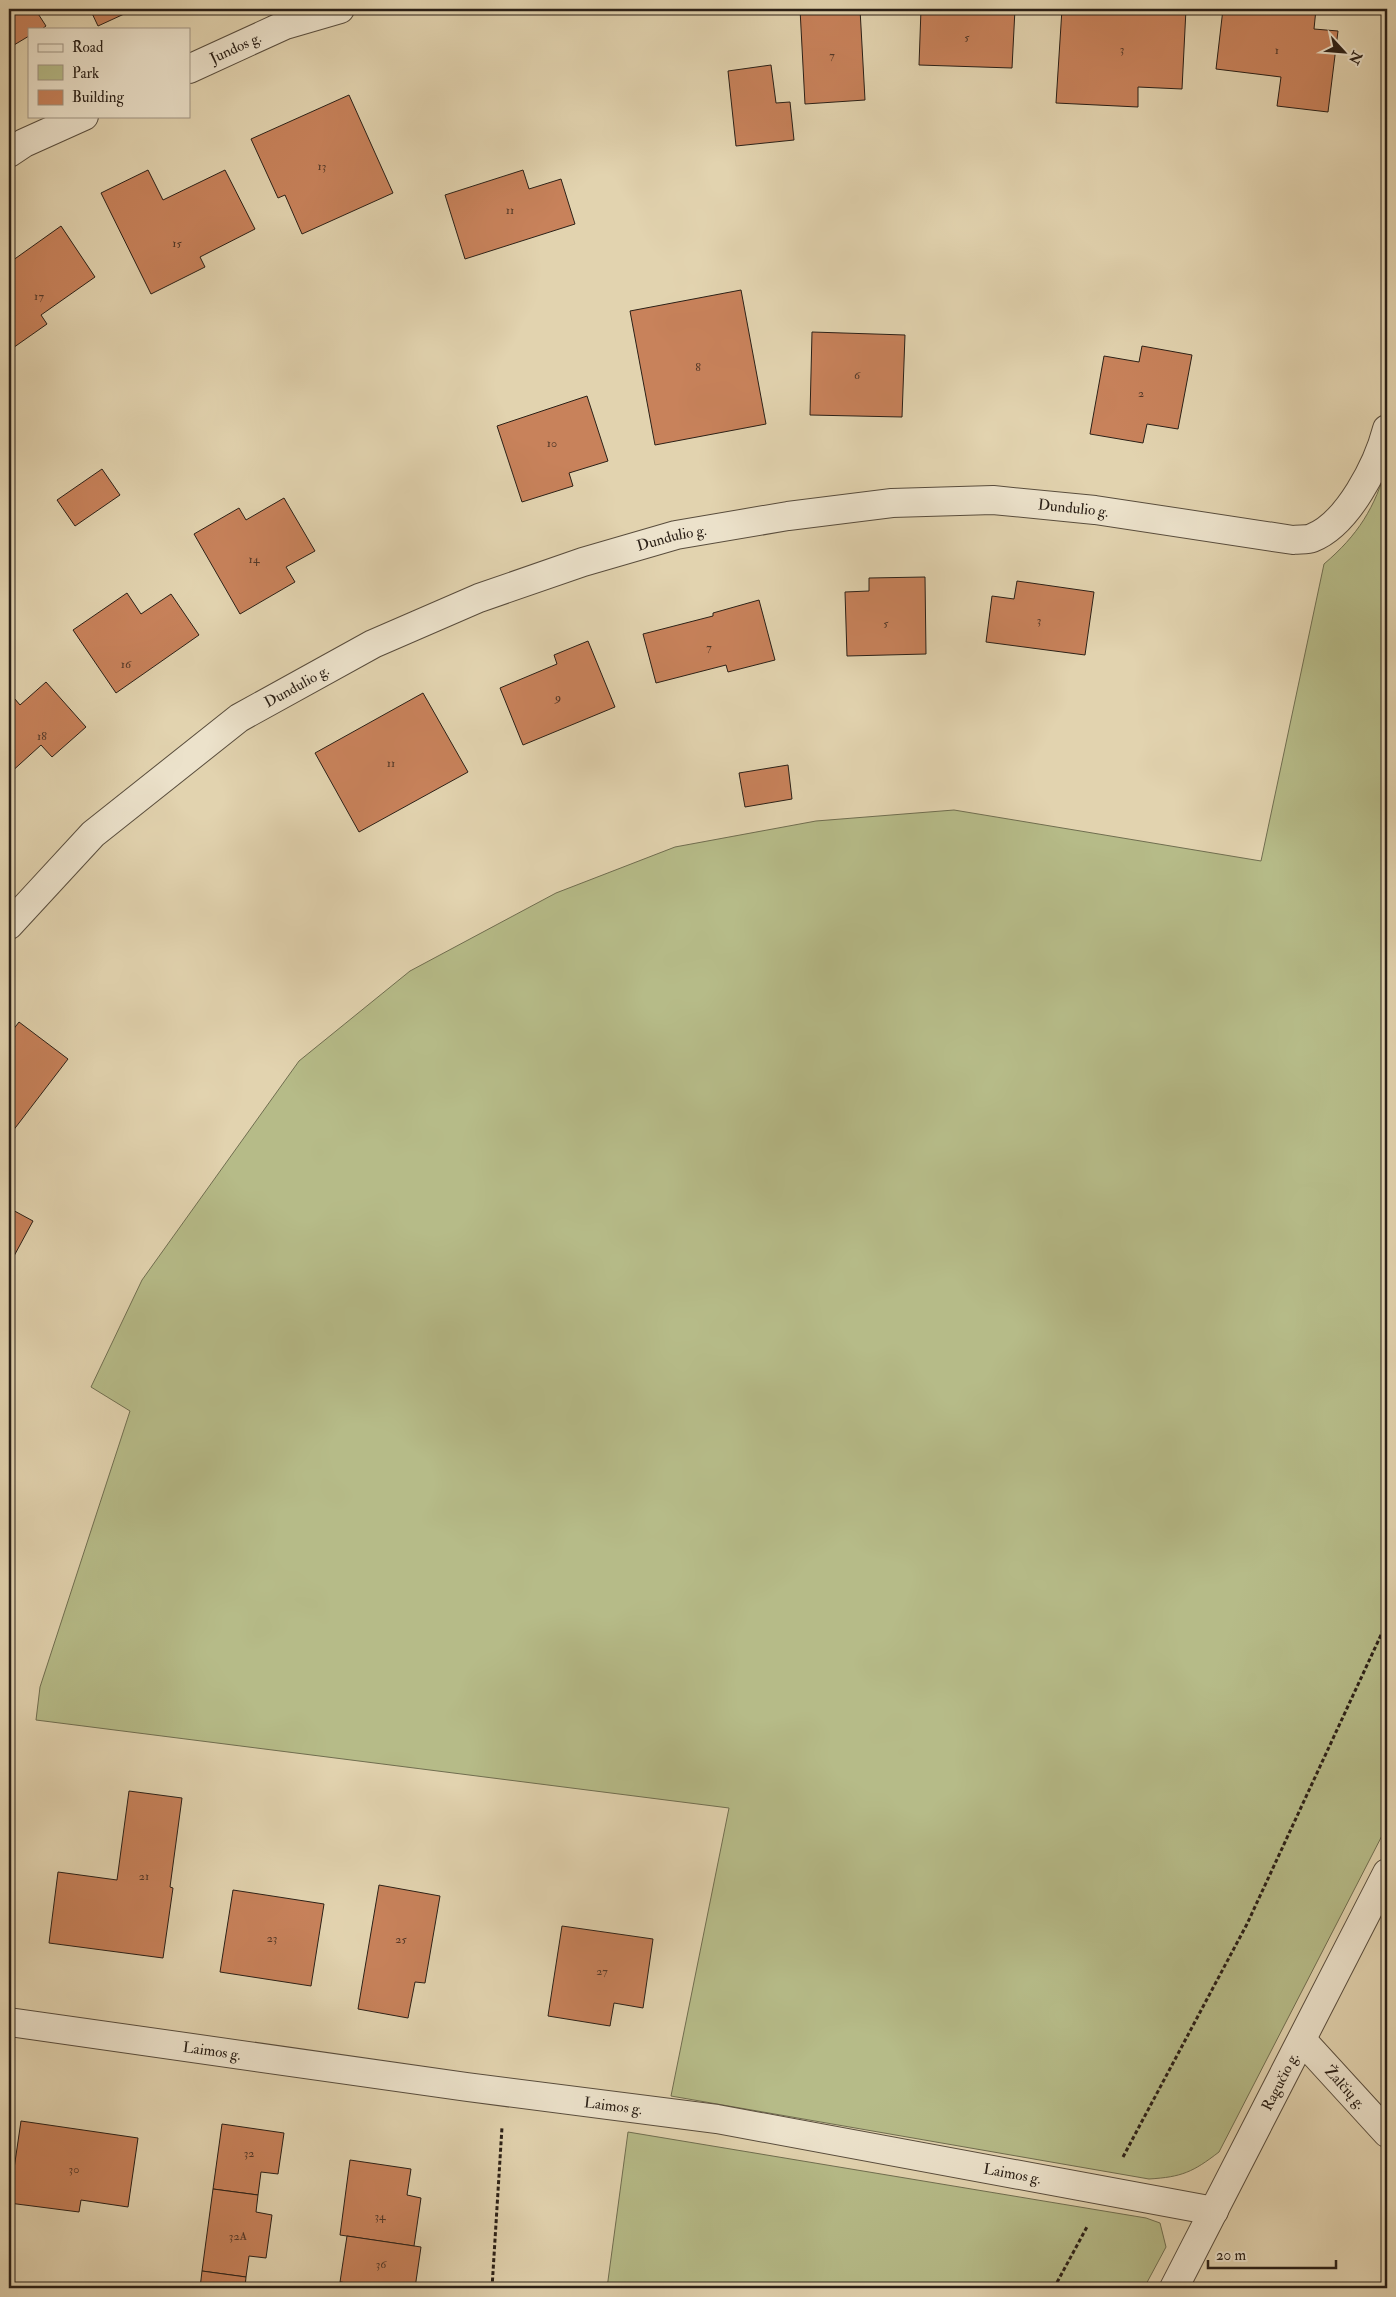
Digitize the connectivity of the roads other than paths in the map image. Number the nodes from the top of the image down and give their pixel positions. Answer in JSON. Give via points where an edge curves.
{"nodes":[{"id":1,"x":340,"y":9,"type":"edge"},
{"id":2,"x":190,"y":69,"type":"edge"},
{"id":3,"x":80,"y":118,"type":"edge"},
{"id":4,"x":9,"y":153,"type":"edge"},
{"id":5,"x":1387,"y":429,"type":"edge"},
{"id":6,"x":9,"y":925,"type":"edge"},
{"id":7,"x":1387,"y":1873,"type":"edge"},
{"id":8,"x":9,"y":2022,"type":"edge"},
{"id":9,"x":1302,"y":2040,"type":"junction"},
{"id":10,"x":1387,"y":2133,"type":"edge"},
{"id":11,"x":1214,"y":2211,"type":"junction"},
{"id":12,"x":1174,"y":2288,"type":"edge"}],
"edges":[{"from":1,"to":2,"type":"street","name":"Jundos g.","via":[[285,25]]},
{"from":3,"to":4,"type":"street"},
{"from":5,"to":6,"type":"street","name":"Dundulio g.","via":[[1381,452],[1365,483],[1333,524],[1312,538],[1293,540],[1095,510],[993,500],[892,503],[676,535],[478,598],[372,644],[239,718],[93,834]]},
{"from":7,"to":9,"type":"street","name":"Ragučio g."},
{"from":8,"to":11,"type":"street","name":"Laimos g.","via":[[716,2119]]},
{"from":9,"to":10,"type":"street","name":"Žalčių g."},
{"from":9,"to":11,"type":"street","name":"Ragučio g."},
{"from":11,"to":12,"type":"street","name":"Ragučio g."}]}
